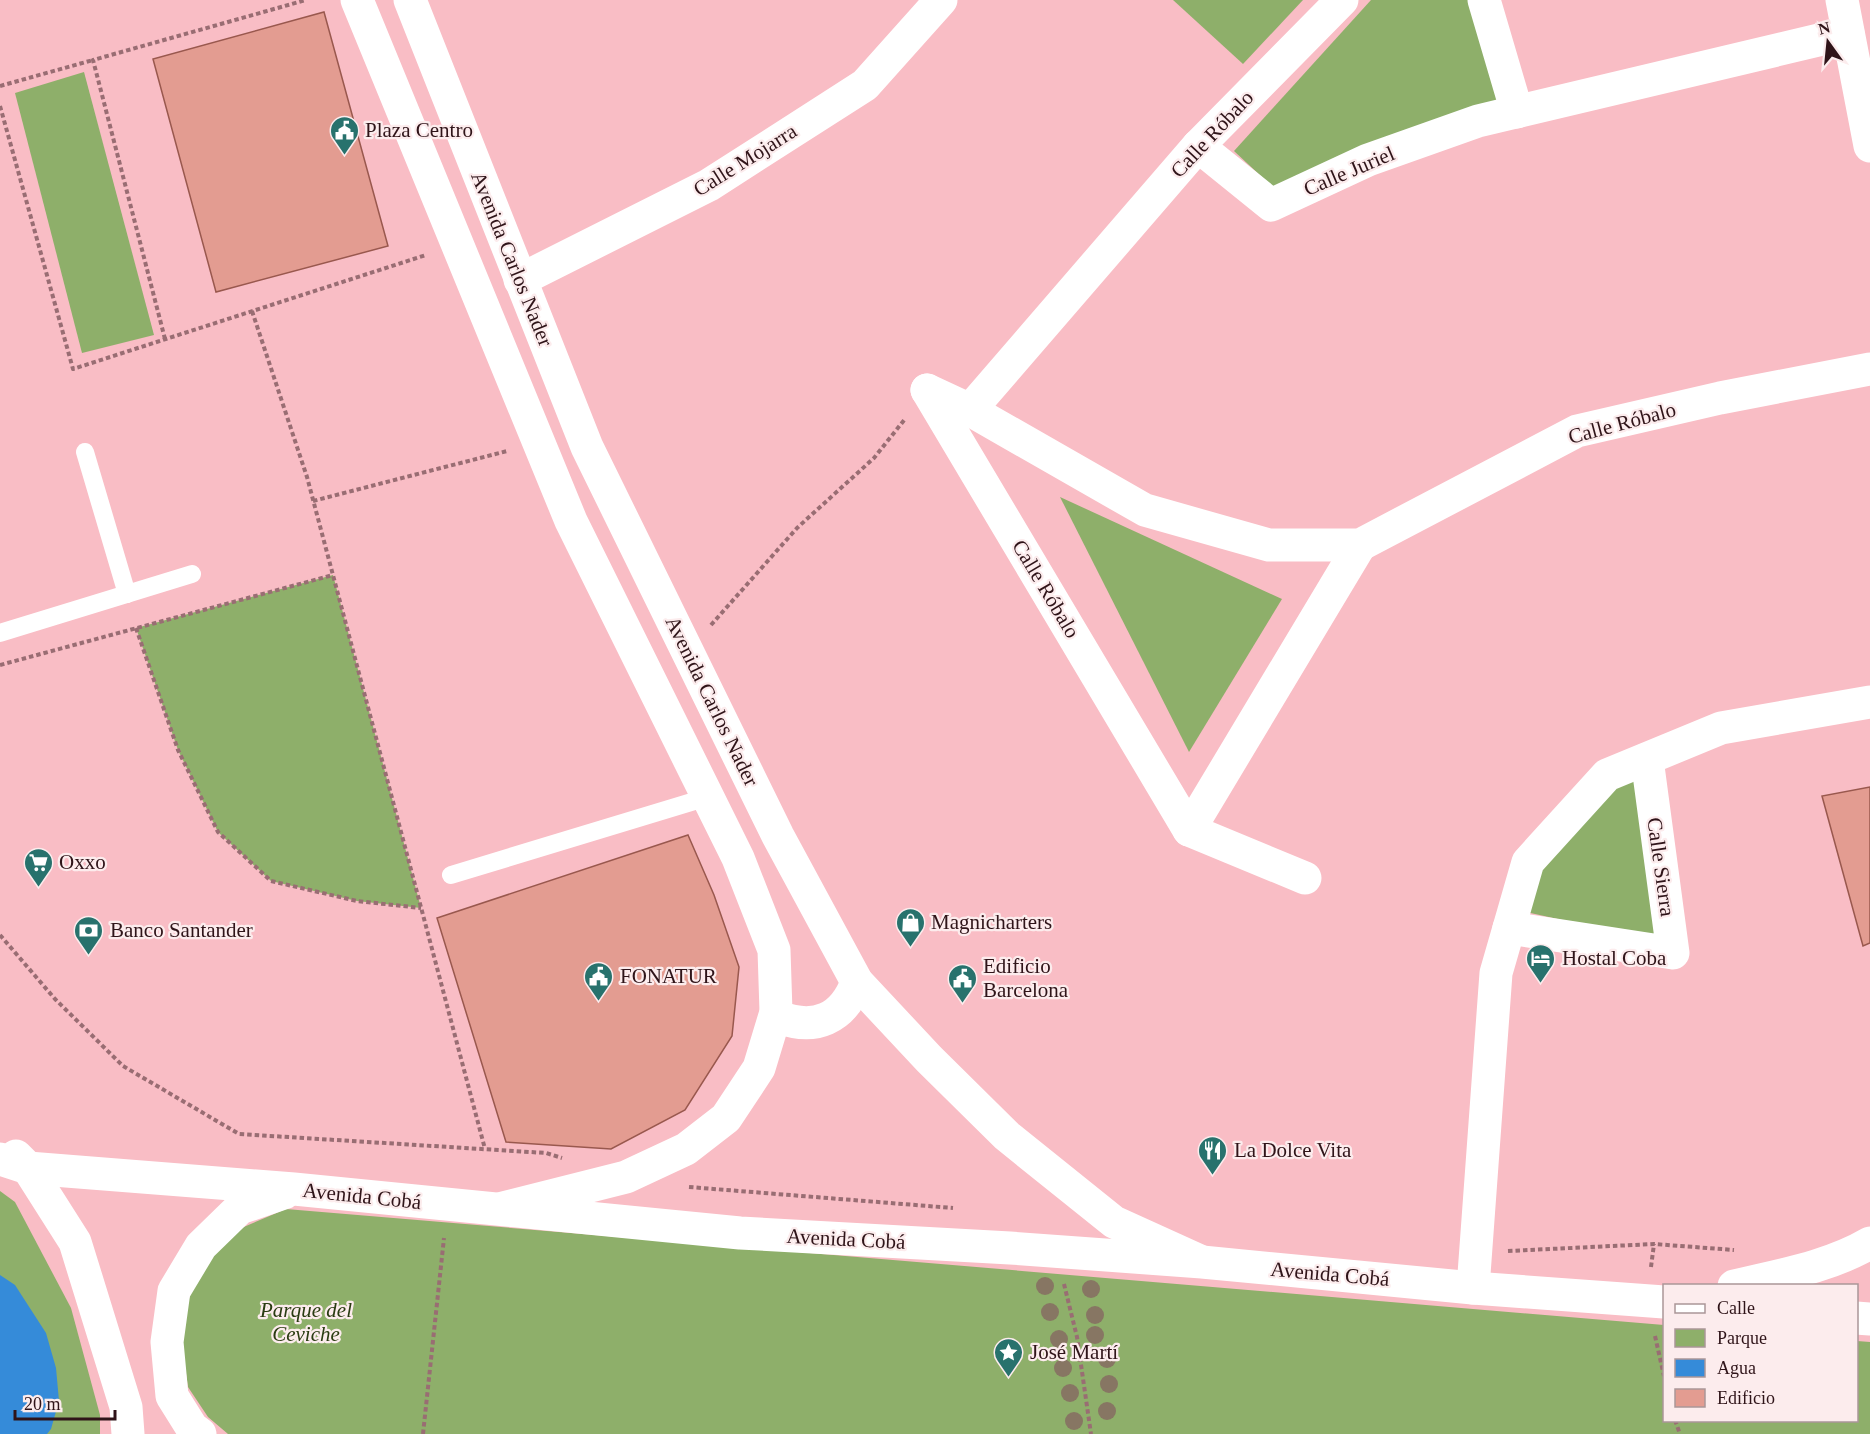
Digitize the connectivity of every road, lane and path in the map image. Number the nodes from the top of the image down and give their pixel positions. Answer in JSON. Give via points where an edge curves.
{"nodes":[{"id":1,"x":306,"y":0,"type":"edge"},
{"id":2,"x":410,"y":0,"type":"edge"},
{"id":3,"x":941,"y":0,"type":"edge"},
{"id":4,"x":1342,"y":0,"type":"edge"},
{"id":5,"x":1484,"y":0,"type":"edge"},
{"id":6,"x":1842,"y":0,"type":"edge"},
{"id":7,"x":366,"y":2,"type":"edge"},
{"id":8,"x":1848,"y":33,"type":"junction"},
{"id":9,"x":93,"y":60,"type":"junction"},
{"id":10,"x":0,"y":86,"type":"edge"},
{"id":11,"x":0,"y":106,"type":"edge"},
{"id":12,"x":1517,"y":112,"type":"junction"},
{"id":13,"x":1198,"y":146,"type":"junction"},
{"id":14,"x":1870,"y":146,"type":"edge"},
{"id":15,"x":458,"y":245,"type":"junction"},
{"id":16,"x":520,"y":280,"type":"junction"},
{"id":17,"x":252,"y":311,"type":"junction"},
{"id":18,"x":165,"y":339,"type":"junction"},
{"id":19,"x":1870,"y":369,"type":"edge"},
{"id":20,"x":927,"y":390,"type":"junction"},
{"id":21,"x":970,"y":410,"type":"junction"},
{"id":22,"x":540,"y":443,"type":"junction"},
{"id":23,"x":86,"y":452,"type":"dead end"},
{"id":24,"x":313,"y":501,"type":"junction"},
{"id":25,"x":1360,"y":545,"type":"junction"},
{"id":26,"x":192,"y":574,"type":"dead end"},
{"id":27,"x":333,"y":575,"type":"junction"},
{"id":28,"x":127,"y":594,"type":"junction"},
{"id":29,"x":136,"y":628,"type":"junction"},
{"id":30,"x":0,"y":633,"type":"edge"},
{"id":31,"x":687,"y":651,"type":"junction"},
{"id":32,"x":0,"y":665,"type":"edge"},
{"id":33,"x":1870,"y":702,"type":"edge"},
{"id":34,"x":1647,"y":759,"type":"junction"},
{"id":35,"x":708,"y":797,"type":"junction"},
{"id":36,"x":1189,"y":830,"type":"junction"},
{"id":37,"x":451,"y":875,"type":"dead end"},
{"id":38,"x":1305,"y":878,"type":"dead end"},
{"id":39,"x":421,"y":908,"type":"junction"},
{"id":40,"x":1509,"y":928,"type":"junction"},
{"id":41,"x":0,"y":936,"type":"edge"},
{"id":42,"x":857,"y":982,"type":"junction"},
{"id":43,"x":776,"y":1012,"type":"junction"},
{"id":44,"x":0,"y":1140,"type":"edge"},
{"id":45,"x":485,"y":1149,"type":"junction"},
{"id":46,"x":569,"y":1160,"type":"dead end"},
{"id":47,"x":14,"y":1163,"type":"edge"},
{"id":48,"x":682,"y":1186,"type":"dead end"},
{"id":49,"x":294,"y":1189,"type":"junction"},
{"id":50,"x":448,"y":1205,"type":"junction"},
{"id":51,"x":955,"y":1208,"type":"dead end"},
{"id":52,"x":497,"y":1210,"type":"junction"},
{"id":53,"x":1870,"y":1243,"type":"edge"},
{"id":54,"x":1738,"y":1250,"type":"dead end"},
{"id":55,"x":1062,"y":1252,"type":"junction"},
{"id":56,"x":1475,"y":1253,"type":"junction"},
{"id":57,"x":1202,"y":1262,"type":"junction"},
{"id":58,"x":1742,"y":1284,"type":"edge"},
{"id":59,"x":1473,"y":1288,"type":"junction"},
{"id":60,"x":1663,"y":1301,"type":"edge"},
{"id":61,"x":128,"y":1434,"type":"edge"},
{"id":62,"x":200,"y":1434,"type":"edge"},
{"id":63,"x":423,"y":1434,"type":"edge"},
{"id":64,"x":1091,"y":1434,"type":"edge"}],
"edges":[{"from":1,"to":9,"type":"path"},
{"from":2,"to":16,"type":"street","name":"Avenida Carlos Nader"},
{"from":3,"to":16,"type":"street","name":"Calle Mojarra","via":[[865,85],[709,185]]},
{"from":4,"to":13,"type":"street","name":"Calle Róbalo"},
{"from":5,"to":12,"type":"street"},
{"from":6,"to":8,"type":"street"},
{"from":7,"to":15,"type":"street","name":"Avenida Carlos Nader"},
{"from":8,"to":12,"type":"street","name":"Calle Juriel"},
{"from":8,"to":14,"type":"street"},
{"from":9,"to":10,"type":"path"},
{"from":9,"to":18,"type":"path"},
{"from":11,"to":18,"type":"path","via":[[73,369]]},
{"from":12,"to":13,"type":"street","name":"Calle Juriel","via":[[1478,121],[1368,160],[1271,205]]},
{"from":13,"to":21,"type":"street","name":"Calle Róbalo"},
{"from":15,"to":17,"type":"path"},
{"from":15,"to":22,"type":"street","name":"Avenida Carlos Nader"},
{"from":16,"to":31,"type":"street","name":"Avenida Carlos Nader","via":[[587,447]]},
{"from":17,"to":18,"type":"path"},
{"from":17,"to":24,"type":"path"},
{"from":19,"to":25,"type":"street","name":"Calle Róbalo","via":[[1577,431]]},
{"from":20,"to":21,"type":"street","name":"Calle Róbalo"},
{"from":20,"to":31,"type":"path","via":[[874,458],[797,528]]},
{"from":20,"to":36,"type":"street","name":"Calle Róbalo"},
{"from":21,"to":25,"type":"street","name":"Calle Róbalo","via":[[1145,510],[1269,545]]},
{"from":22,"to":24,"type":"path"},
{"from":22,"to":35,"type":"street","name":"Avenida Carlos Nader","via":[[571,521]]},
{"from":23,"to":28,"type":"lane"},
{"from":24,"to":27,"type":"path"},
{"from":25,"to":36,"type":"street"},
{"from":26,"to":28,"type":"lane"},
{"from":27,"to":29,"type":"path"},
{"from":27,"to":39,"type":"path"},
{"from":28,"to":30,"type":"lane"},
{"from":29,"to":32,"type":"path"},
{"from":29,"to":39,"type":"path","via":[[178,750],[218,832],[271,881],[357,900]]},
{"from":31,"to":42,"type":"street","name":"Avenida Carlos Nader","via":[[778,836]]},
{"from":33,"to":34,"type":"street","via":[[1721,728]]},
{"from":34,"to":40,"type":"street","via":[[1607,775],[1528,862]]},
{"from":34,"to":40,"type":"street","name":"Calle Sierra","via":[[1673,953]]},
{"from":35,"to":37,"type":"lane"},
{"from":35,"to":43,"type":"street","name":"Avenida Carlos Nader","via":[[738,858],[774,950]]},
{"from":36,"to":38,"type":"street"},
{"from":39,"to":45,"type":"path"},
{"from":40,"to":56,"type":"street","via":[[1496,973]]},
{"from":41,"to":45,"type":"path","via":[[55,999],[123,1066],[239,1134]]},
{"from":42,"to":43,"type":"street","via":[[843,1007],[818,1022],[791,1022]]},
{"from":42,"to":57,"type":"street","name":"Avenida Carlos Nader","via":[[1007,1136],[1114,1221]]},
{"from":43,"to":52,"type":"street","name":"Avenida Carlos Nader","via":[[759,1068],[743,1093],[726,1118],[686,1149],[626,1177]]},
{"from":44,"to":47,"type":"street"},
{"from":45,"to":46,"type":"path","via":[[546,1153]]},
{"from":47,"to":49,"type":"street","name":"Avenida Cobá"},
{"from":47,"to":61,"type":"street","via":[[75,1242],[126,1407]]},
{"from":48,"to":51,"type":"path"},
{"from":49,"to":50,"type":"street","name":"Avenida Cobá"},
{"from":49,"to":62,"type":"street","via":[[240,1208],[201,1246],[174,1291],[167,1342],[172,1396]]},
{"from":50,"to":52,"type":"street","name":"Avenida Cobá"},
{"from":50,"to":63,"type":"path"},
{"from":52,"to":55,"type":"street","name":"Avenida Cobá","via":[[740,1233]]},
{"from":53,"to":58,"type":"street","via":[[1856,1252],[1802,1270]]},
{"from":54,"to":56,"type":"path","via":[[1654,1244]]},
{"from":55,"to":57,"type":"street","name":"Avenida Cobá"},
{"from":55,"to":64,"type":"path","via":[[1063,1280],[1077,1337]]},
{"from":56,"to":59,"type":"street"},
{"from":57,"to":59,"type":"street","name":"Avenida Cobá"},
{"from":59,"to":60,"type":"street","name":"Avenida Cobá"}]}
